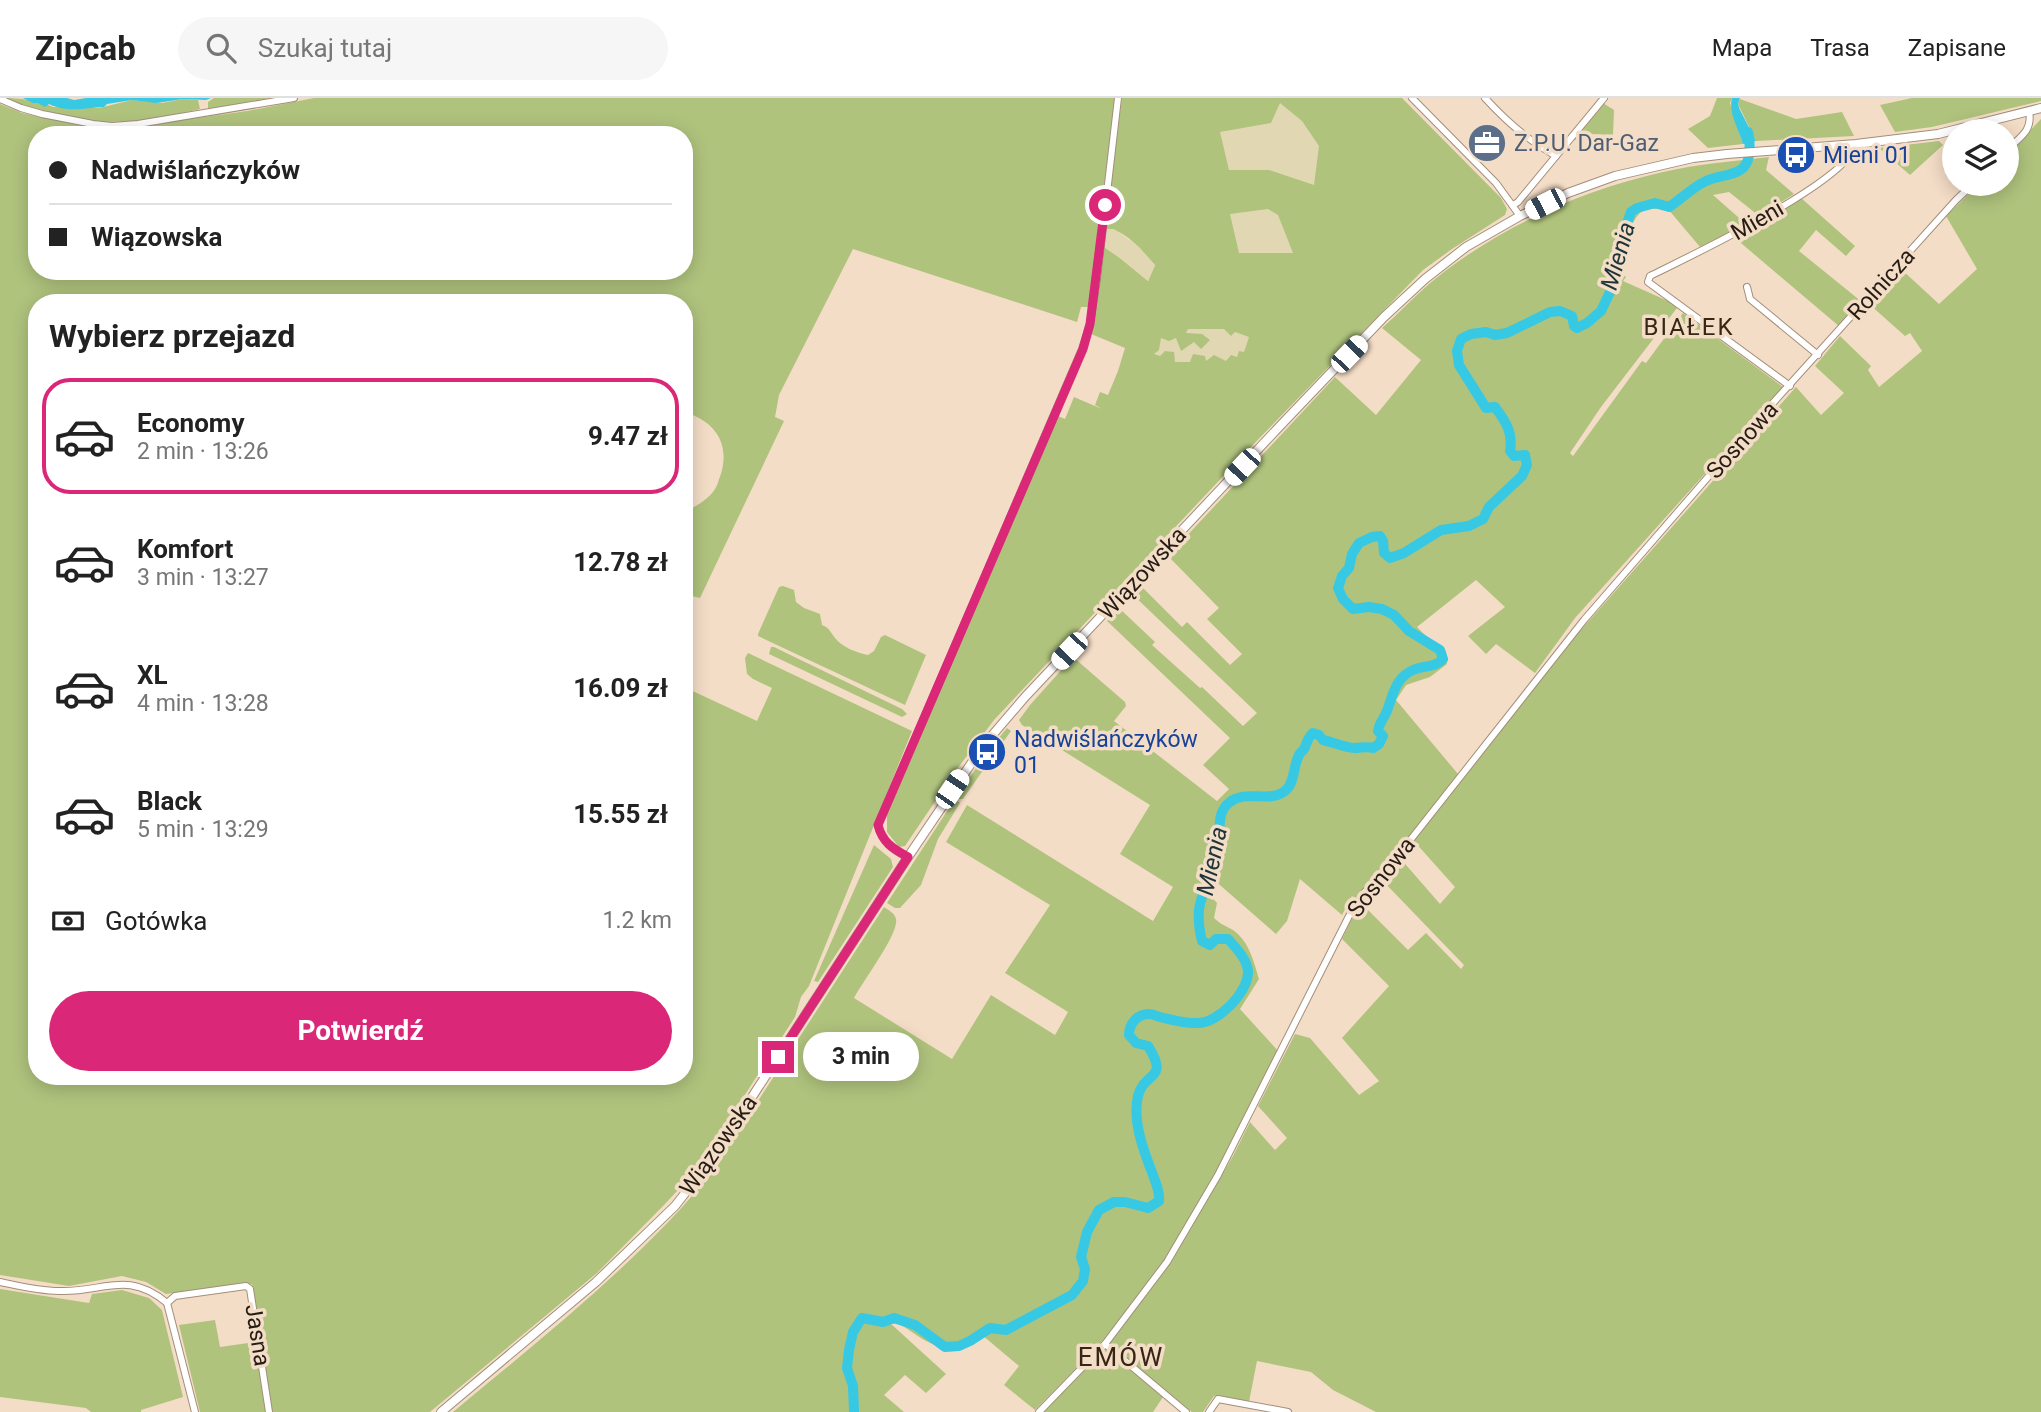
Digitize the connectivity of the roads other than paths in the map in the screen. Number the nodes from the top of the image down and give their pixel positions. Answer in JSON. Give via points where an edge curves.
{"nodes":[{"id":1,"x":294,"y":98,"type":"edge"},
{"id":2,"x":1118,"y":98,"type":"edge"},
{"id":3,"x":1412,"y":98,"type":"edge"},
{"id":4,"x":1485,"y":98,"type":"edge"},
{"id":5,"x":1604,"y":98,"type":"edge"},
{"id":6,"x":0,"y":99,"type":"edge"},
{"id":7,"x":2041,"y":108,"type":"edge"},
{"id":8,"x":2029,"y":111,"type":"junction"},
{"id":9,"x":2019,"y":138,"type":"edge"},
{"id":10,"x":1856,"y":144,"type":"junction"},
{"id":11,"x":1556,"y":156,"type":"junction"},
{"id":12,"x":1960,"y":196,"type":"edge"},
{"id":13,"x":1513,"y":205,"type":"junction"},
{"id":14,"x":1520,"y":216,"type":"junction"},
{"id":15,"x":1747,"y":286,"type":"dead end"},
{"id":16,"x":1818,"y":355,"type":"junction"},
{"id":17,"x":1790,"y":386,"type":"junction"},
{"id":18,"x":908,"y":857,"type":"junction"},
{"id":19,"x":0,"y":1282,"type":"edge"},
{"id":20,"x":167,"y":1303,"type":"junction"},
{"id":21,"x":1105,"y":1344,"type":"junction"},
{"id":22,"x":195,"y":1412,"type":"edge"},
{"id":23,"x":269,"y":1412,"type":"edge"},
{"id":24,"x":441,"y":1412,"type":"edge"},
{"id":25,"x":1039,"y":1412,"type":"edge"},
{"id":26,"x":1186,"y":1412,"type":"edge"},
{"id":27,"x":1209,"y":1412,"type":"edge"},
{"id":28,"x":1287,"y":1412,"type":"edge"}],
"edges":[{"from":1,"to":6,"type":"street","via":[[112,126],[42,114]]},
{"from":2,"to":18,"type":"street","via":[[1097,279],[1083,349],[878,825],[886,843]]},
{"from":3,"to":13,"type":"street"},
{"from":4,"to":11,"type":"street","via":[[1516,129]]},
{"from":5,"to":11,"type":"street"},
{"from":7,"to":8,"type":"main road","name":"Wiązowska"},
{"from":8,"to":9,"type":"street","via":[[2029,128]]},
{"from":8,"to":10,"type":"main road","name":"Wiązowska","via":[[1938,134]]},
{"from":10,"to":14,"type":"main road","name":"Wiązowska","via":[[1693,158],[1615,176]]},
{"from":10,"to":17,"type":"street","name":"Mieni","via":[[1839,168],[1811,188],[1739,232],[1650,276],[1648,282]]},
{"from":11,"to":13,"type":"street"},
{"from":12,"to":16,"type":"street","name":"Rolnicza"},
{"from":13,"to":14,"type":"street"},
{"from":14,"to":18,"type":"main road","name":"Wiązowska","via":[[1466,247],[1384,317],[1004,721],[962,774]]},
{"from":15,"to":16,"type":"street","via":[[1749,299]]},
{"from":16,"to":17,"type":"street","name":"Rolnicza"},
{"from":17,"to":21,"type":"street","name":"Sosnowa","via":[[1584,620],[1363,894],[1218,1175],[1167,1262]]},
{"from":18,"to":24,"type":"main road","name":"Wiązowska","via":[[690,1189],[596,1282]]},
{"from":19,"to":20,"type":"street","via":[[60,1292],[127,1284],[145,1288]]},
{"from":20,"to":22,"type":"street"},
{"from":20,"to":23,"type":"street","name":"Jasna","via":[[175,1296],[250,1289]]},
{"from":21,"to":25,"type":"street","name":"Sosnowa"},
{"from":21,"to":26,"type":"street"},
{"from":27,"to":28,"type":"street","via":[[1218,1399]]}]}
